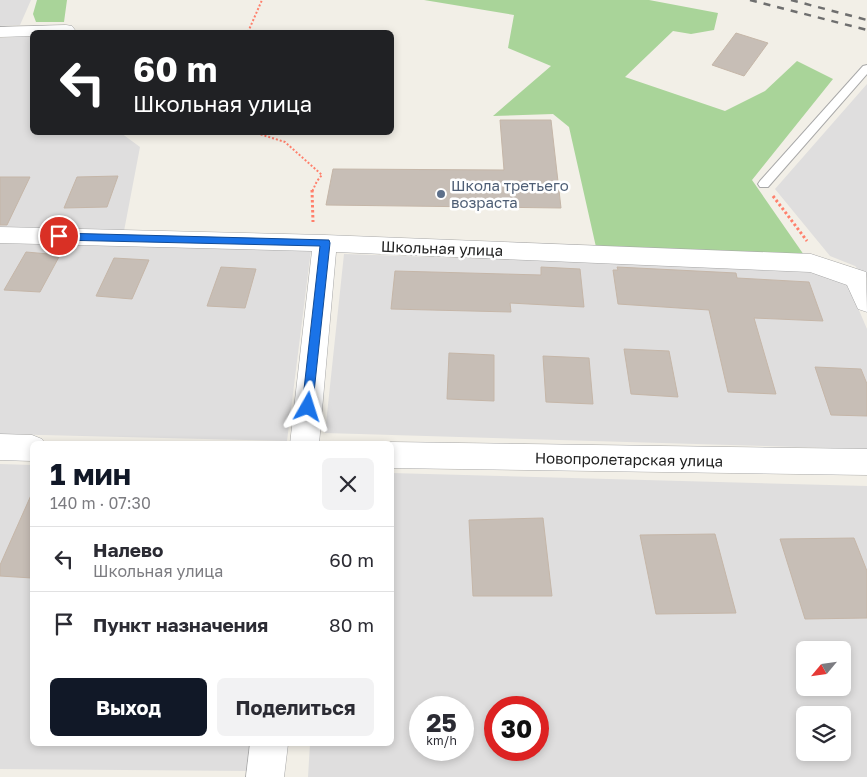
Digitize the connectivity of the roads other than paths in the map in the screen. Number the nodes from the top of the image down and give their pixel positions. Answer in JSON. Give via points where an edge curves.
{"nodes":[{"id":1,"x":30,"y":31,"type":"edge"},
{"id":2,"x":0,"y":32,"type":"edge"},
{"id":3,"x":867,"y":68,"type":"edge"},
{"id":4,"x":764,"y":184,"type":"road end"},
{"id":5,"x":0,"y":235,"type":"edge"},
{"id":6,"x":319,"y":243,"type":"junction"},
{"id":7,"x":867,"y":302,"type":"edge"},
{"id":8,"x":304,"y":441,"type":"edge"},
{"id":9,"x":0,"y":447,"type":"edge"},
{"id":10,"x":30,"y":448,"type":"edge"},
{"id":11,"x":394,"y":455,"type":"edge"},
{"id":12,"x":867,"y":462,"type":"edge"},
{"id":13,"x":269,"y":746,"type":"edge"},
{"id":14,"x":265,"y":777,"type":"edge"}],
"edges":[{"from":1,"to":2,"type":"street"},
{"from":3,"to":4,"type":"lane"},
{"from":5,"to":6,"type":"street","name":"Школьная улица"},
{"from":6,"to":7,"type":"street","name":"Школьная улица","via":[[811,263],[857,279]]},
{"from":6,"to":8,"type":"street"},
{"from":9,"to":10,"type":"street"},
{"from":11,"to":12,"type":"street","name":"Новопролетарская улица"},
{"from":13,"to":14,"type":"street"}]}
